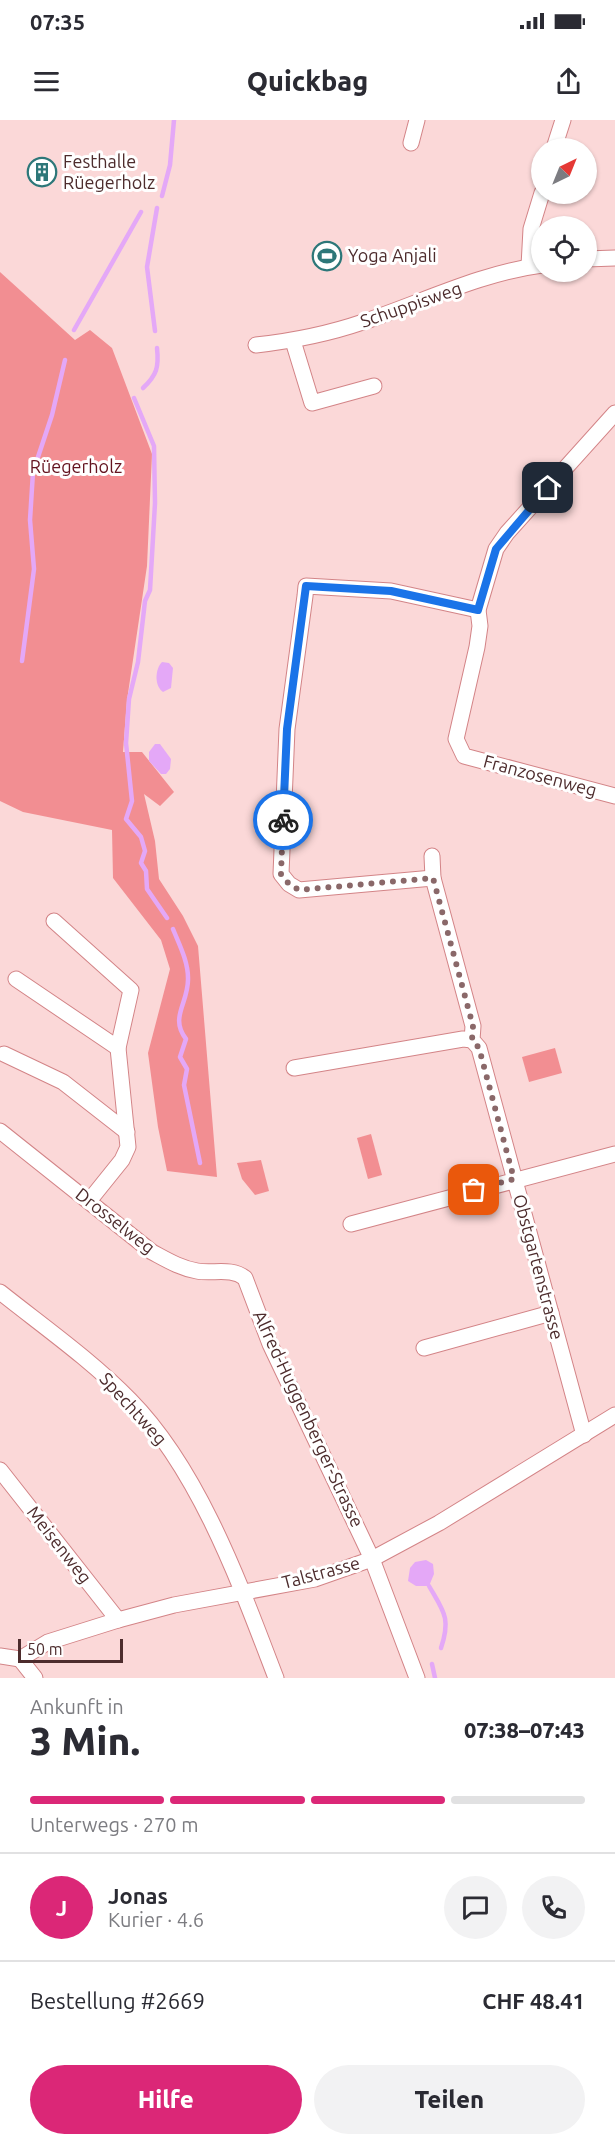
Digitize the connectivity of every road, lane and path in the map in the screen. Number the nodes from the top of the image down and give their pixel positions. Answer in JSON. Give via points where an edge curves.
{"nodes":[{"id":1,"x":417,"y":120,"type":"edge"},
{"id":2,"x":563,"y":120,"type":"edge"},
{"id":3,"x":558,"y":138,"type":"edge"},
{"id":4,"x":411,"y":143,"type":"dead end"},
{"id":5,"x":615,"y":258,"type":"edge"},
{"id":6,"x":597,"y":259,"type":"edge"},
{"id":7,"x":531,"y":266,"type":"edge"},
{"id":8,"x":293,"y":341,"type":"junction"},
{"id":9,"x":256,"y":345,"type":"dead end"},
{"id":10,"x":374,"y":386,"type":"dead end"},
{"id":11,"x":615,"y":413,"type":"edge"},
{"id":12,"x":478,"y":610,"type":"junction"},
{"id":13,"x":615,"y":796,"type":"edge"},
{"id":14,"x":432,"y":856,"type":"dead end"},
{"id":15,"x":433,"y":878,"type":"junction"},
{"id":16,"x":54,"y":921,"type":"dead end"},
{"id":17,"x":16,"y":980,"type":"dead end"},
{"id":18,"x":472,"y":1040,"type":"junction"},
{"id":19,"x":118,"y":1048,"type":"junction"},
{"id":20,"x":4,"y":1054,"type":"dead end"},
{"id":21,"x":294,"y":1068,"type":"dead end"},
{"id":22,"x":0,"y":1131,"type":"edge"},
{"id":23,"x":127,"y":1132,"type":"junction"},
{"id":24,"x":615,"y":1154,"type":"edge"},
{"id":25,"x":514,"y":1179,"type":"junction"},
{"id":26,"x":89,"y":1201,"type":"junction"},
{"id":27,"x":351,"y":1224,"type":"dead end"},
{"id":28,"x":245,"y":1278,"type":"joint"},
{"id":29,"x":0,"y":1292,"type":"edge"},
{"id":30,"x":551,"y":1312,"type":"junction"},
{"id":31,"x":423,"y":1348,"type":"dead end"},
{"id":32,"x":615,"y":1415,"type":"edge"},
{"id":33,"x":584,"y":1435,"type":"junction"},
{"id":34,"x":0,"y":1470,"type":"edge"},
{"id":35,"x":372,"y":1559,"type":"junction"},
{"id":36,"x":243,"y":1591,"type":"junction"},
{"id":37,"x":118,"y":1620,"type":"junction"},
{"id":38,"x":0,"y":1656,"type":"edge"},
{"id":39,"x":20,"y":1659,"type":"junction"},
{"id":40,"x":35,"y":1678,"type":"edge"},
{"id":41,"x":276,"y":1678,"type":"edge"},
{"id":42,"x":417,"y":1678,"type":"edge"}],
"edges":[{"from":1,"to":4,"type":"street"},
{"from":2,"to":3,"type":"street"},
{"from":5,"to":6,"type":"street"},
{"from":7,"to":8,"type":"street","name":"Schuppisweg","via":[[447,291],[362,323]]},
{"from":8,"to":9,"type":"street","name":"Schuppisweg"},
{"from":8,"to":10,"type":"street","via":[[312,403]]},
{"from":11,"to":12,"type":"street","name":"Franzosenweg","via":[[507,533],[492,558]]},
{"from":12,"to":13,"type":"street","name":"Franzosenweg","via":[[477,647],[456,739],[464,756]]},
{"from":12,"to":15,"type":"street","via":[[391,591],[306,586],[287,729],[281,874],[299,890]]},
{"from":14,"to":15,"type":"street","name":"Obstgartenstrasse"},
{"from":15,"to":18,"type":"street","name":"Obstgartenstrasse","via":[[473,1026]]},
{"from":16,"to":19,"type":"street","via":[[131,990]]},
{"from":17,"to":19,"type":"street"},
{"from":18,"to":21,"type":"street"},
{"from":18,"to":25,"type":"street","name":"Obstgartenstrasse","via":[[479,1048]]},
{"from":19,"to":23,"type":"street"},
{"from":20,"to":23,"type":"street","via":[[63,1082]]},
{"from":22,"to":26,"type":"street","name":"Drosselweg"},
{"from":23,"to":26,"type":"street","via":[[128,1147],[122,1160]]},
{"from":24,"to":25,"type":"street"},
{"from":25,"to":27,"type":"street"},
{"from":25,"to":30,"type":"street","name":"Obstgartenstrasse"},
{"from":26,"to":28,"type":"street","name":"Drosselweg","via":[[153,1252],[176,1265],[199,1272],[231,1272]]},
{"from":28,"to":35,"type":"street","name":"Alfred-Huggenberger-Strasse","via":[[270,1344]]},
{"from":29,"to":36,"type":"street","name":"Spechtweg","via":[[98,1369],[161,1436],[189,1479]]},
{"from":30,"to":31,"type":"street"},
{"from":30,"to":33,"type":"street","name":"Obstgartenstrasse"},
{"from":32,"to":33,"type":"street","name":"Talstrasse"},
{"from":33,"to":35,"type":"street","name":"Talstrasse"},
{"from":34,"to":37,"type":"street","name":"Meisenweg"},
{"from":35,"to":36,"type":"street","name":"Talstrasse","via":[[315,1579]]},
{"from":35,"to":42,"type":"street","name":"Alfred-Huggenberger-Strasse"},
{"from":36,"to":37,"type":"street","name":"Talstrasse"},
{"from":36,"to":41,"type":"street","name":"Spechtweg"},
{"from":37,"to":39,"type":"street","name":"Talstrasse","via":[[48,1642]]},
{"from":38,"to":39,"type":"street"},
{"from":39,"to":40,"type":"street"}]}
